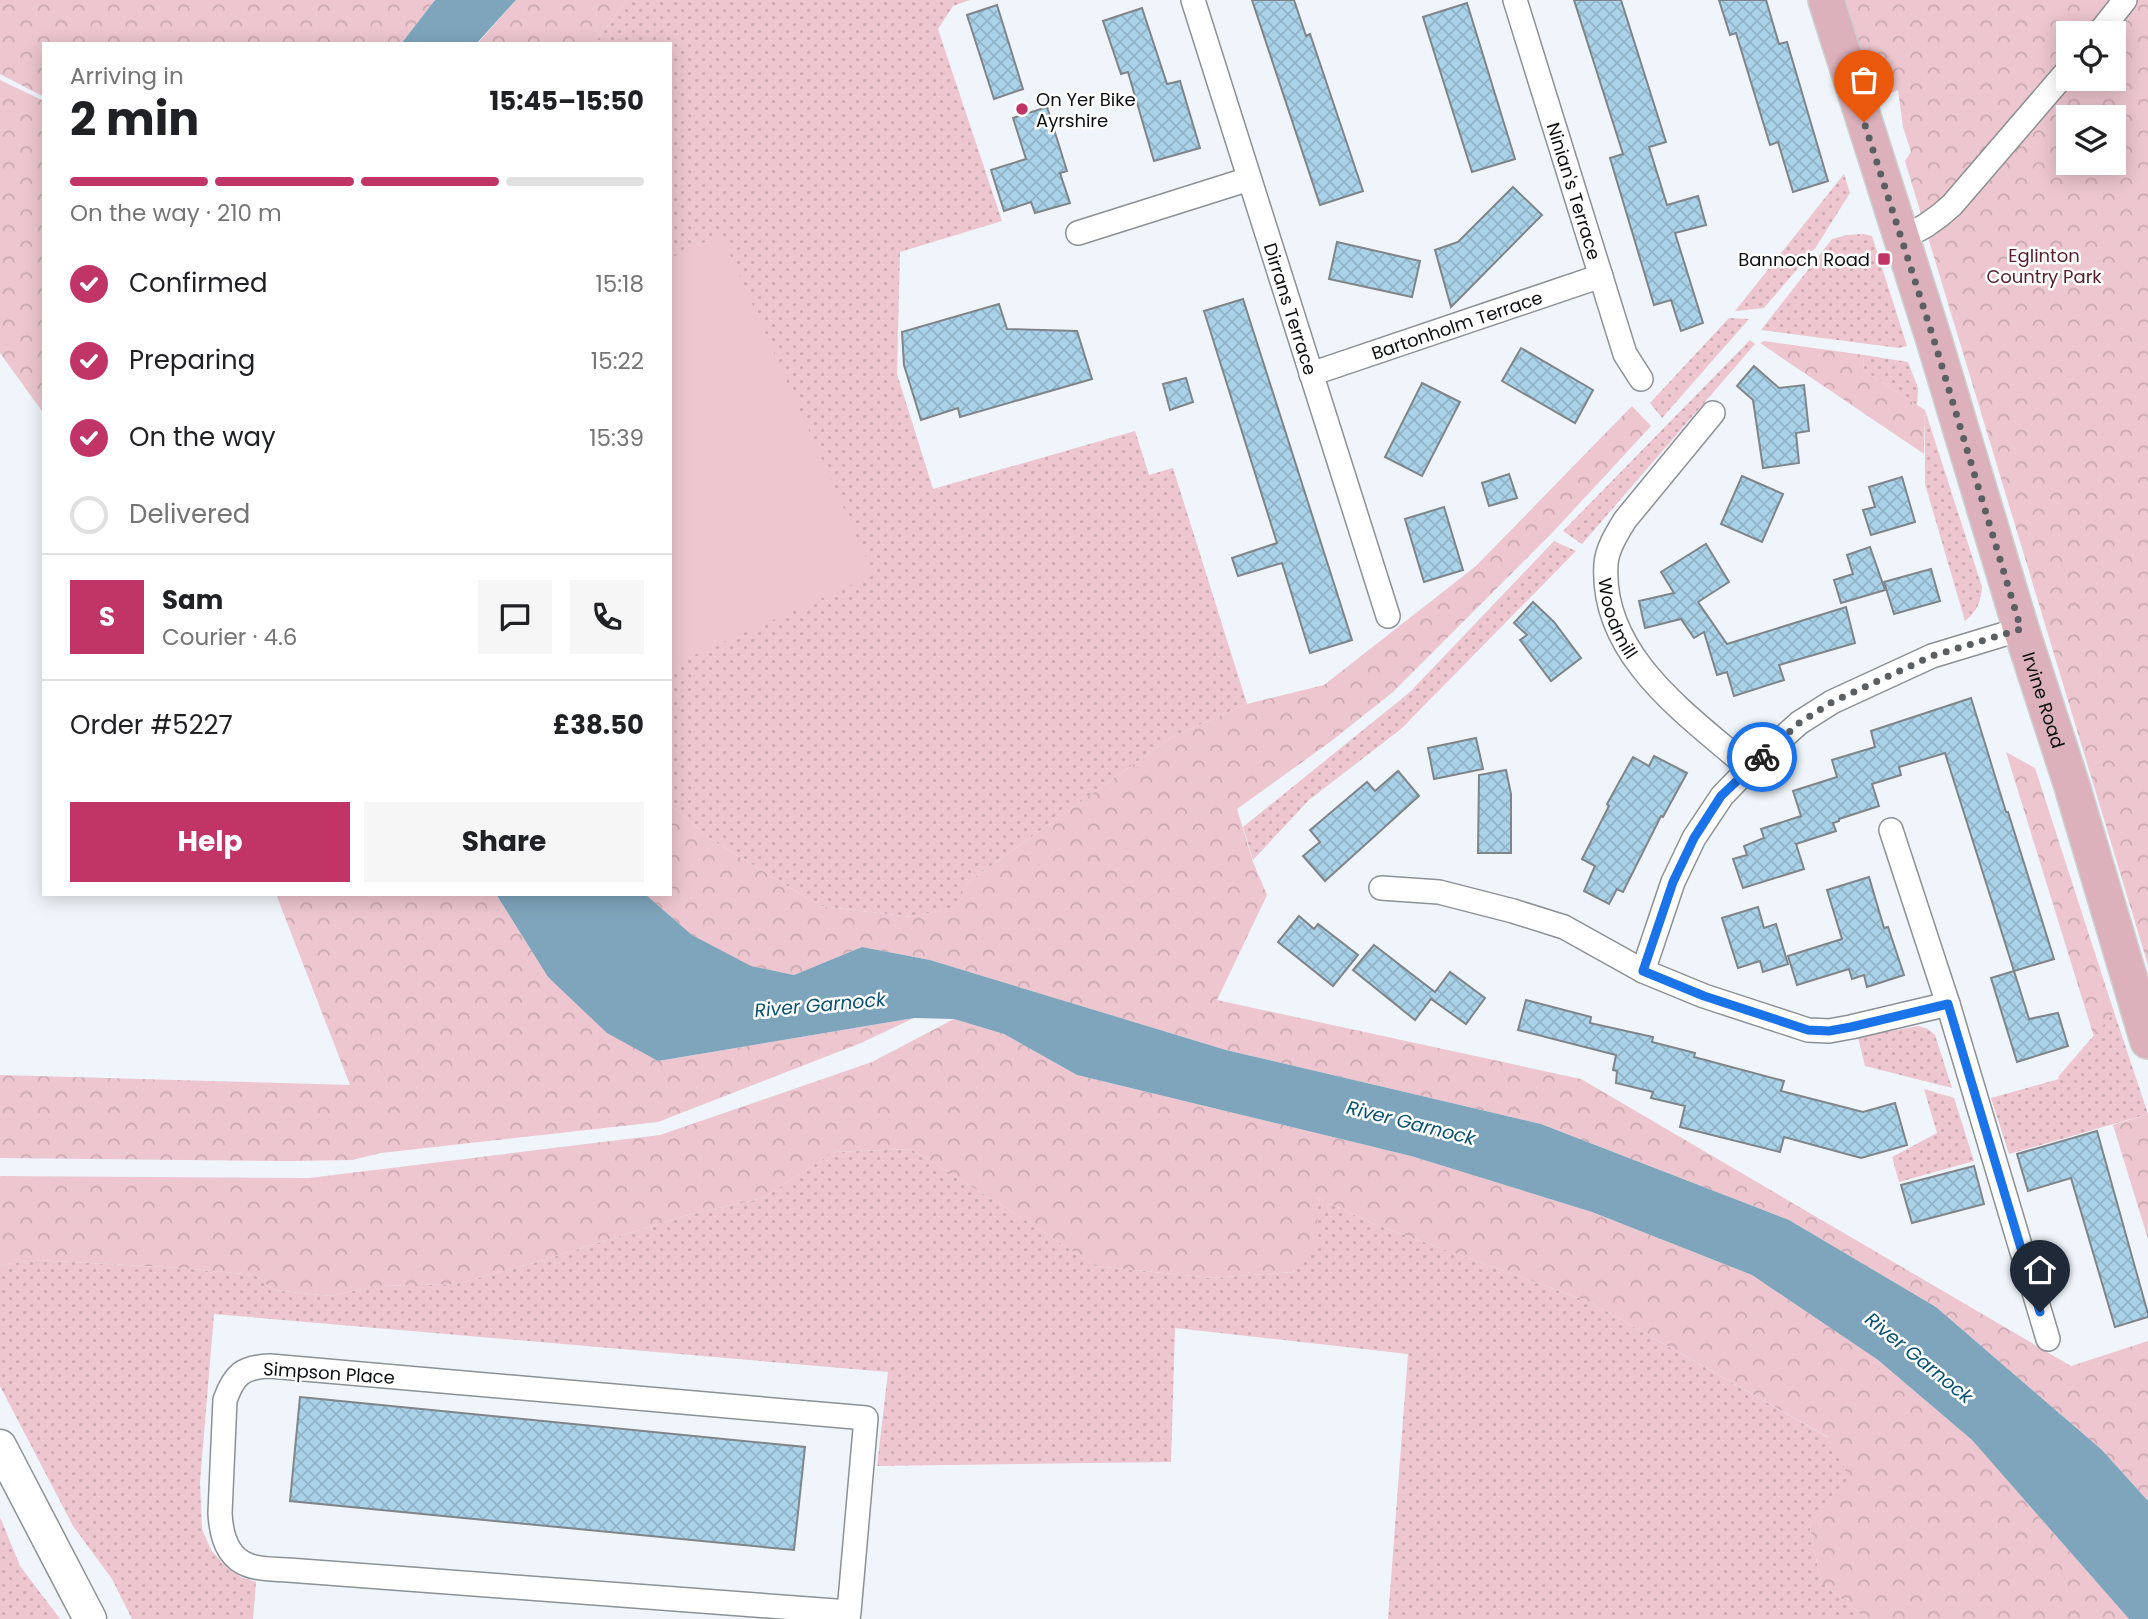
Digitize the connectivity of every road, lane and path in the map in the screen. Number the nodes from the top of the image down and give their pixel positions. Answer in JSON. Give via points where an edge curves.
{"nodes":[{"id":1,"x":1193,"y":0,"type":"edge"},
{"id":2,"x":1515,"y":0,"type":"edge"},
{"id":3,"x":1826,"y":0,"type":"edge"},
{"id":4,"x":2125,"y":0,"type":"edge"},
{"id":5,"x":2108,"y":21,"type":"edge"},
{"id":6,"x":2056,"y":84,"type":"edge"},
{"id":7,"x":1250,"y":179,"type":"junction"},
{"id":8,"x":1078,"y":233,"type":"dead end"},
{"id":9,"x":1902,"y":238,"type":"junction"},
{"id":10,"x":1601,"y":276,"type":"junction"},
{"id":11,"x":1311,"y":374,"type":"junction"},
{"id":12,"x":1641,"y":379,"type":"dead end"},
{"id":13,"x":1713,"y":413,"type":"dead end"},
{"id":14,"x":1388,"y":616,"type":"dead end"},
{"id":15,"x":2021,"y":629,"type":"junction"},
{"id":16,"x":1749,"y":768,"type":"junction"},
{"id":17,"x":1891,"y":830,"type":"dead end"},
{"id":18,"x":1381,"y":888,"type":"dead end"},
{"id":19,"x":1643,"y":971,"type":"junction"},
{"id":20,"x":1948,"y":1004,"type":"junction"},
{"id":21,"x":2148,"y":1041,"type":"edge"},
{"id":22,"x":2048,"y":1339,"type":"dead end"},
{"id":23,"x":0,"y":1446,"type":"edge"},
{"id":24,"x":848,"y":1615,"type":"edge"},
{"id":25,"x":90,"y":1619,"type":"edge"}],
"edges":[{"from":1,"to":7,"type":"street","name":"Dirrans Terrace"},
{"from":2,"to":10,"type":"street","name":"Ninian's Terrace"},
{"from":3,"to":9,"type":"main road","name":"Irvine Road"},
{"from":4,"to":5,"type":"street"},
{"from":6,"to":9,"type":"street","via":[[1952,205]]},
{"from":7,"to":8,"type":"street"},
{"from":7,"to":11,"type":"street","name":"Dirrans Terrace"},
{"from":9,"to":15,"type":"main road","name":"Irvine Road"},
{"from":10,"to":11,"type":"street","name":"Bartonholm Terrace"},
{"from":10,"to":12,"type":"street","name":"Ninian's Terrace","via":[[1625,354]]},
{"from":11,"to":14,"type":"street","name":"Dirrans Terrace"},
{"from":13,"to":16,"type":"street","name":"Woodmill","via":[[1625,520],[1606,563],[1607,586],[1619,631],[1651,682]]},
{"from":15,"to":16,"type":"street","via":[[1932,656],[1832,702],[1799,723]]},
{"from":15,"to":21,"type":"main road","name":"Irvine Road"},
{"from":16,"to":19,"type":"street","via":[[1721,796],[1694,838],[1673,882]]},
{"from":17,"to":20,"type":"street"},
{"from":18,"to":19,"type":"street","via":[[1438,892],[1513,911],[1564,928]]},
{"from":19,"to":20,"type":"street","via":[[1808,1030],[1851,1027]]},
{"from":20,"to":22,"type":"street"},
{"from":23,"to":25,"type":"main road"},
{"from":24,"to":24,"type":"street","name":"Simpson Place","via":[[866,1418],[270,1366],[241,1373],[231,1383],[225,1400],[221,1529],[226,1545],[248,1566]]}]}
